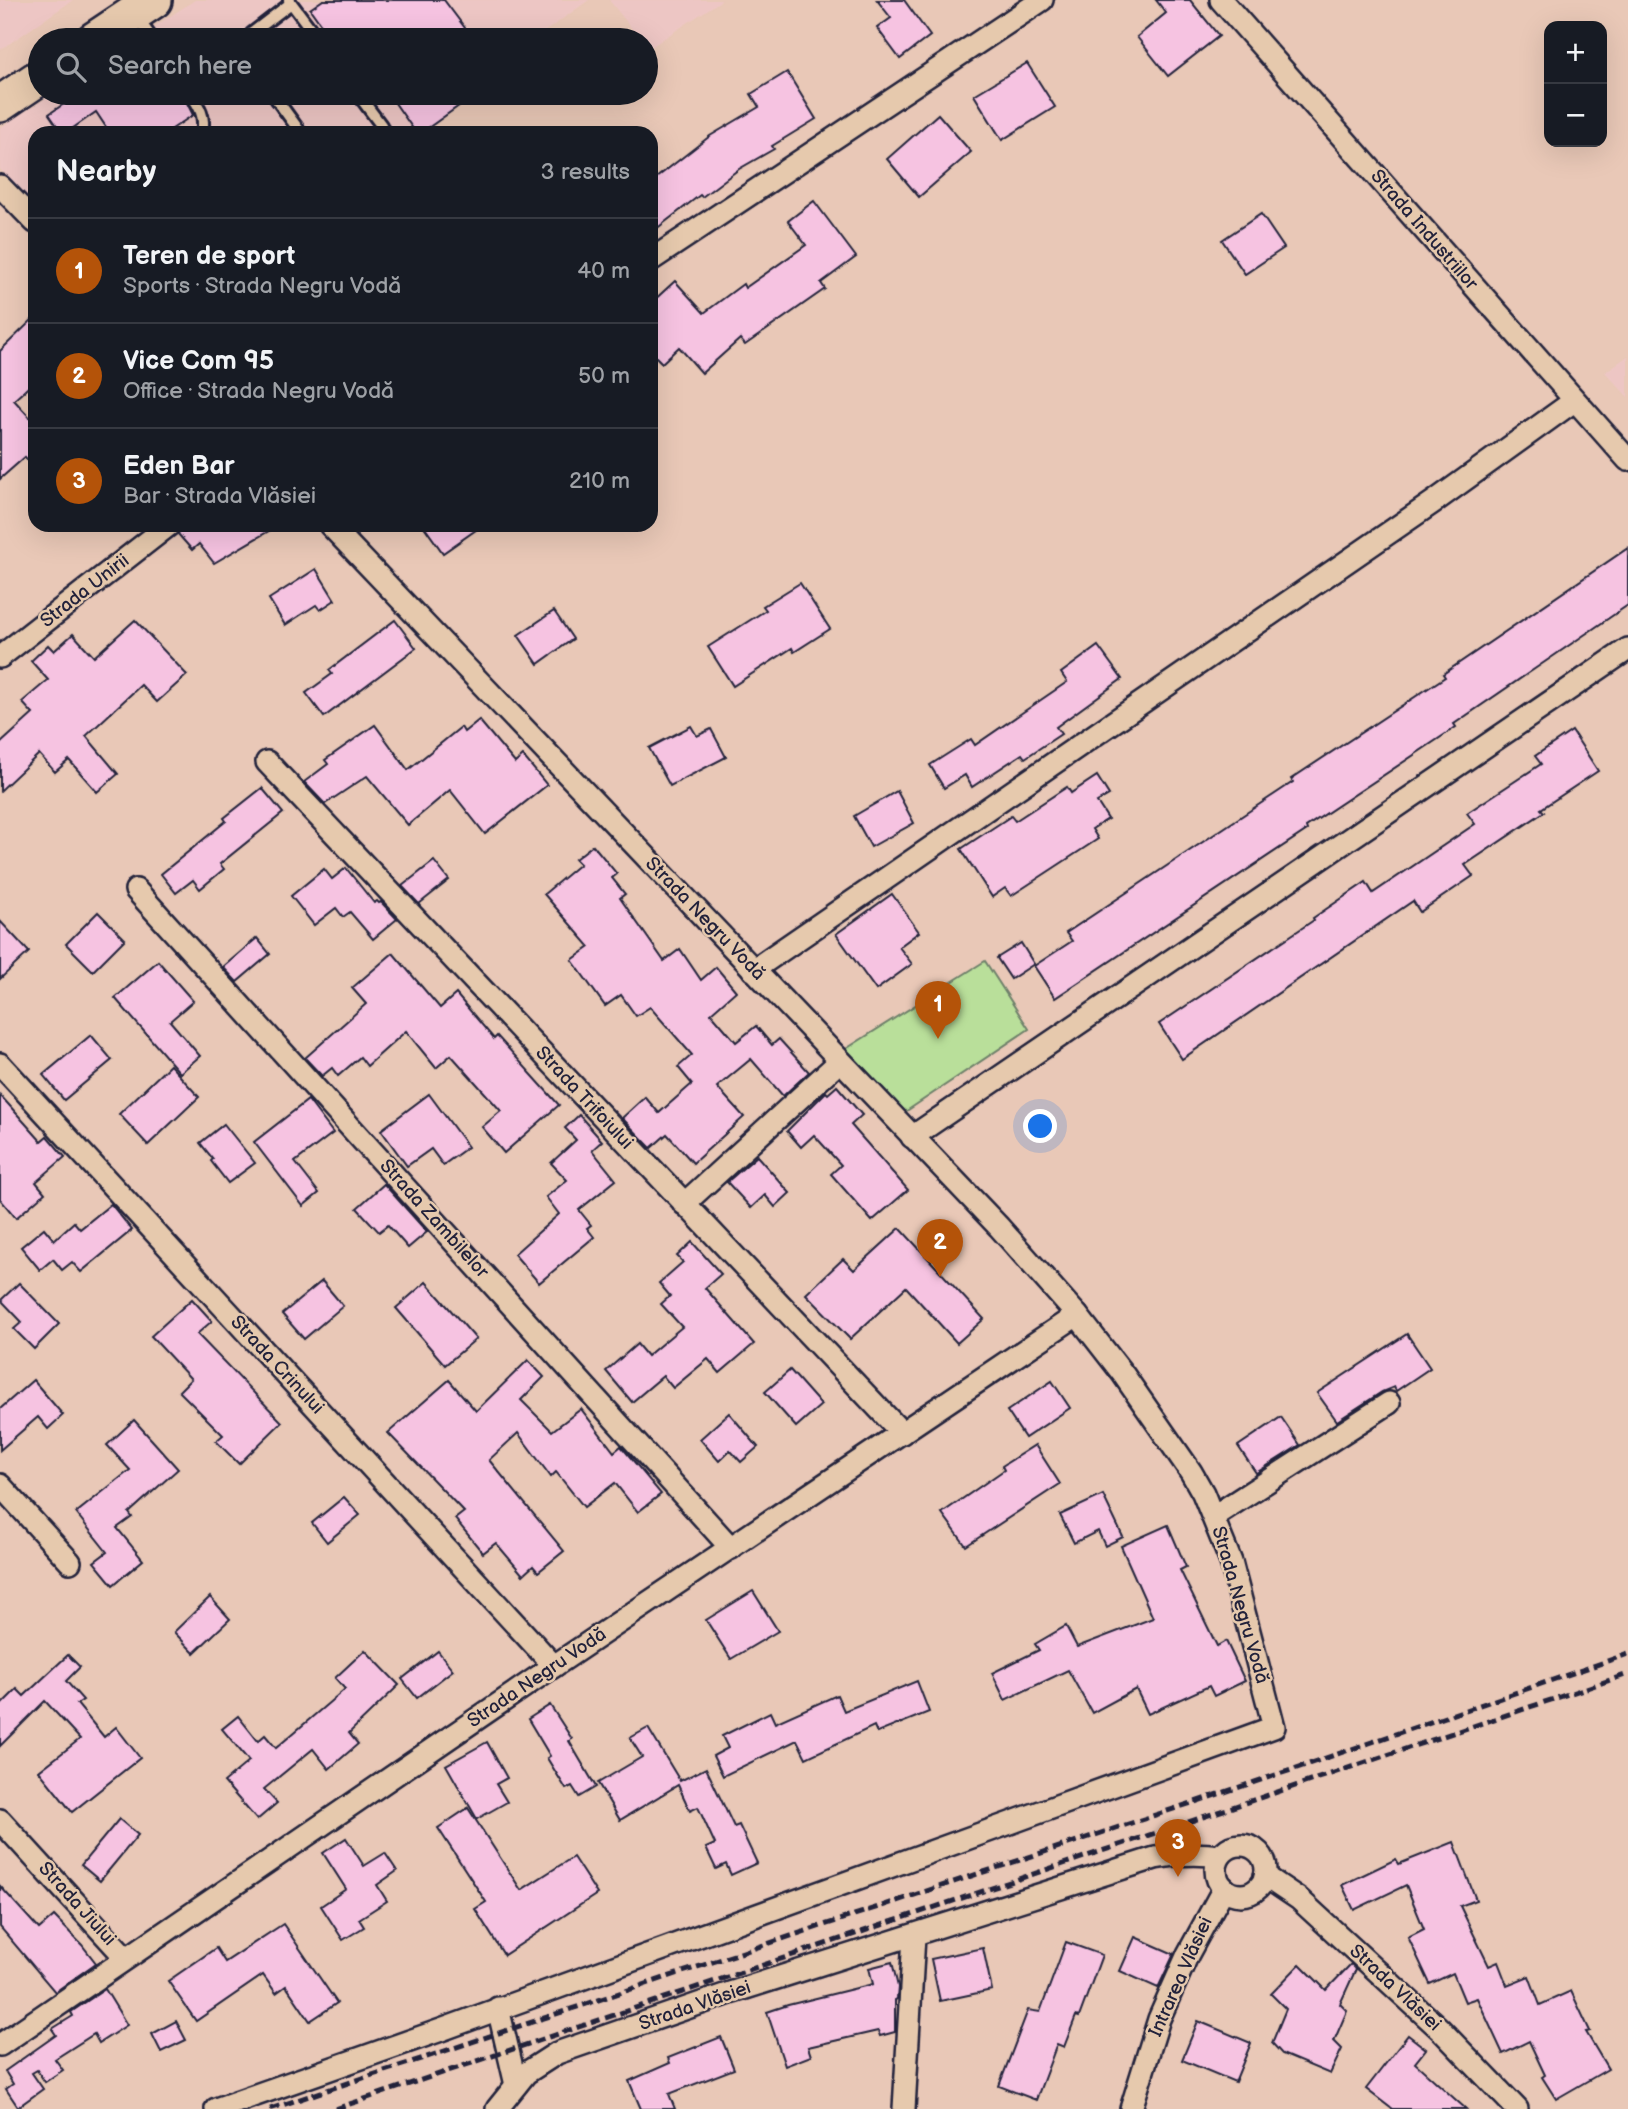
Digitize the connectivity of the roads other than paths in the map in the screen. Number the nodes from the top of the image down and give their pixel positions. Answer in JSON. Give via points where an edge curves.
{"nodes":[{"id":1,"x":1042,"y":0,"type":"edge"},
{"id":2,"x":1221,"y":0,"type":"edge"},
{"id":3,"x":290,"y":1,"type":"edge"},
{"id":4,"x":147,"y":18,"type":"edge"},
{"id":5,"x":123,"y":28,"type":"edge"},
{"id":6,"x":257,"y":28,"type":"edge"},
{"id":7,"x":310,"y":28,"type":"edge"},
{"id":8,"x":28,"y":85,"type":"edge"},
{"id":9,"x":0,"y":104,"type":"edge"},
{"id":10,"x":199,"y":105,"type":"edge"},
{"id":11,"x":281,"y":105,"type":"edge"},
{"id":12,"x":366,"y":105,"type":"edge"},
{"id":13,"x":203,"y":126,"type":"edge"},
{"id":14,"x":296,"y":126,"type":"edge"},
{"id":15,"x":381,"y":126,"type":"edge"},
{"id":16,"x":0,"y":186,"type":"edge"},
{"id":17,"x":28,"y":215,"type":"edge"},
{"id":18,"x":658,"y":255,"type":"edge"},
{"id":19,"x":1574,"y":401,"type":"junction"},
{"id":20,"x":1628,"y":460,"type":"edge"},
{"id":21,"x":160,"y":532,"type":"edge"},
{"id":22,"x":337,"y":532,"type":"edge"},
{"id":23,"x":1628,"y":649,"type":"edge"},
{"id":24,"x":0,"y":657,"type":"edge"},
{"id":25,"x":267,"y":762,"type":"dead end"},
{"id":26,"x":136,"y":890,"type":"dead end"},
{"id":27,"x":753,"y":970,"type":"junction"},
{"id":28,"x":840,"y":1061,"type":"junction"},
{"id":29,"x":0,"y":1063,"type":"edge"},
{"id":30,"x":912,"y":1137,"type":"junction"},
{"id":31,"x":684,"y":1204,"type":"junction"},
{"id":32,"x":1077,"y":1315,"type":"junction"},
{"id":33,"x":1389,"y":1403,"type":"dead end"},
{"id":34,"x":902,"y":1433,"type":"junction"},
{"id":35,"x":0,"y":1485,"type":"edge"},
{"id":36,"x":1214,"y":1516,"type":"junction"},
{"id":37,"x":731,"y":1548,"type":"junction"},
{"id":38,"x":70,"y":1562,"type":"dead end"},
{"id":39,"x":554,"y":1666,"type":"junction"},
{"id":40,"x":0,"y":1820,"type":"edge"},
{"id":41,"x":1220,"y":1856,"type":"junction"},
{"id":42,"x":1265,"y":1876,"type":"junction"},
{"id":43,"x":1223,"y":1888,"type":"junction"},
{"id":44,"x":914,"y":1936,"type":"junction"},
{"id":45,"x":126,"y":1958,"type":"junction"},
{"id":46,"x":498,"y":2008,"type":"junction"},
{"id":47,"x":0,"y":2045,"type":"edge"},
{"id":48,"x":516,"y":2085,"type":"junction"},
{"id":49,"x":216,"y":2109,"type":"edge"},
{"id":50,"x":497,"y":2109,"type":"edge"},
{"id":51,"x":904,"y":2109,"type":"edge"},
{"id":52,"x":1131,"y":2109,"type":"edge"},
{"id":53,"x":1517,"y":2109,"type":"edge"}],
"edges":[{"from":1,"to":18,"type":"street"},
{"from":2,"to":19,"type":"street","name":"Strada Industriilor"},
{"from":3,"to":6,"type":"lane"},
{"from":3,"to":7,"type":"lane"},
{"from":4,"to":5,"type":"main road"},
{"from":8,"to":9,"type":"main road"},
{"from":10,"to":13,"type":"lane"},
{"from":11,"to":14,"type":"lane"},
{"from":12,"to":15,"type":"lane"},
{"from":16,"to":17,"type":"street"},
{"from":19,"to":20,"type":"street","name":"Strada Industriilor"},
{"from":19,"to":27,"type":"street"},
{"from":21,"to":24,"type":"street","name":"Strada Unirii"},
{"from":22,"to":27,"type":"street","name":"Strada Negru Vodă"},
{"from":23,"to":30,"type":"street"},
{"from":25,"to":31,"type":"street","name":"Strada Trifoiului"},
{"from":26,"to":37,"type":"street","name":"Strada Zambilelor"},
{"from":27,"to":28,"type":"street","name":"Strada Negru Vodă"},
{"from":28,"to":30,"type":"street","name":"Strada Negru Vodă"},
{"from":28,"to":31,"type":"street"},
{"from":29,"to":39,"type":"street","name":"Strada Crinului"},
{"from":30,"to":32,"type":"street","name":"Strada Negru Vodă"},
{"from":31,"to":34,"type":"street","name":"Strada Trifoiului"},
{"from":32,"to":34,"type":"street","name":"Strada Negru Vodă"},
{"from":32,"to":36,"type":"street","name":"Strada Negru Vodă","via":[[1162,1429]]},
{"from":33,"to":36,"type":"street"},
{"from":34,"to":37,"type":"street","name":"Strada Negru Vodă"},
{"from":35,"to":38,"type":"street"},
{"from":36,"to":46,"type":"street","name":"Strada Negru Vodă","via":[[1238,1586],[1274,1727]]},
{"from":37,"to":39,"type":"street","name":"Strada Negru Vodă"},
{"from":39,"to":45,"type":"street","name":"Strada Negru Vodă"},
{"from":40,"to":45,"type":"street","name":"Strada Jiului"},
{"from":41,"to":42,"type":"street","via":[[1232,1846],[1247,1846],[1260,1854]]},
{"from":41,"to":43,"type":"street","via":[[1216,1872]]},
{"from":41,"to":44,"type":"street","name":"Strada Vlăsiei","via":[[1154,1858]]},
{"from":42,"to":43,"type":"street","via":[[1247,1894]]},
{"from":42,"to":53,"type":"street","name":"Strada Vlăsiei","via":[[1310,1908],[1440,2029]]},
{"from":43,"to":52,"type":"street","name":"Intrarea Vlăsiei","via":[[1159,2019]]},
{"from":44,"to":48,"type":"street","name":"Strada Vlăsiei","via":[[557,2053]]},
{"from":44,"to":51,"type":"street"},
{"from":45,"to":47,"type":"street","name":"Strada Negru Vodă"},
{"from":46,"to":48,"type":"street"},
{"from":46,"to":49,"type":"street"},
{"from":48,"to":50,"type":"street","name":"Strada Vlăsiei"}]}
